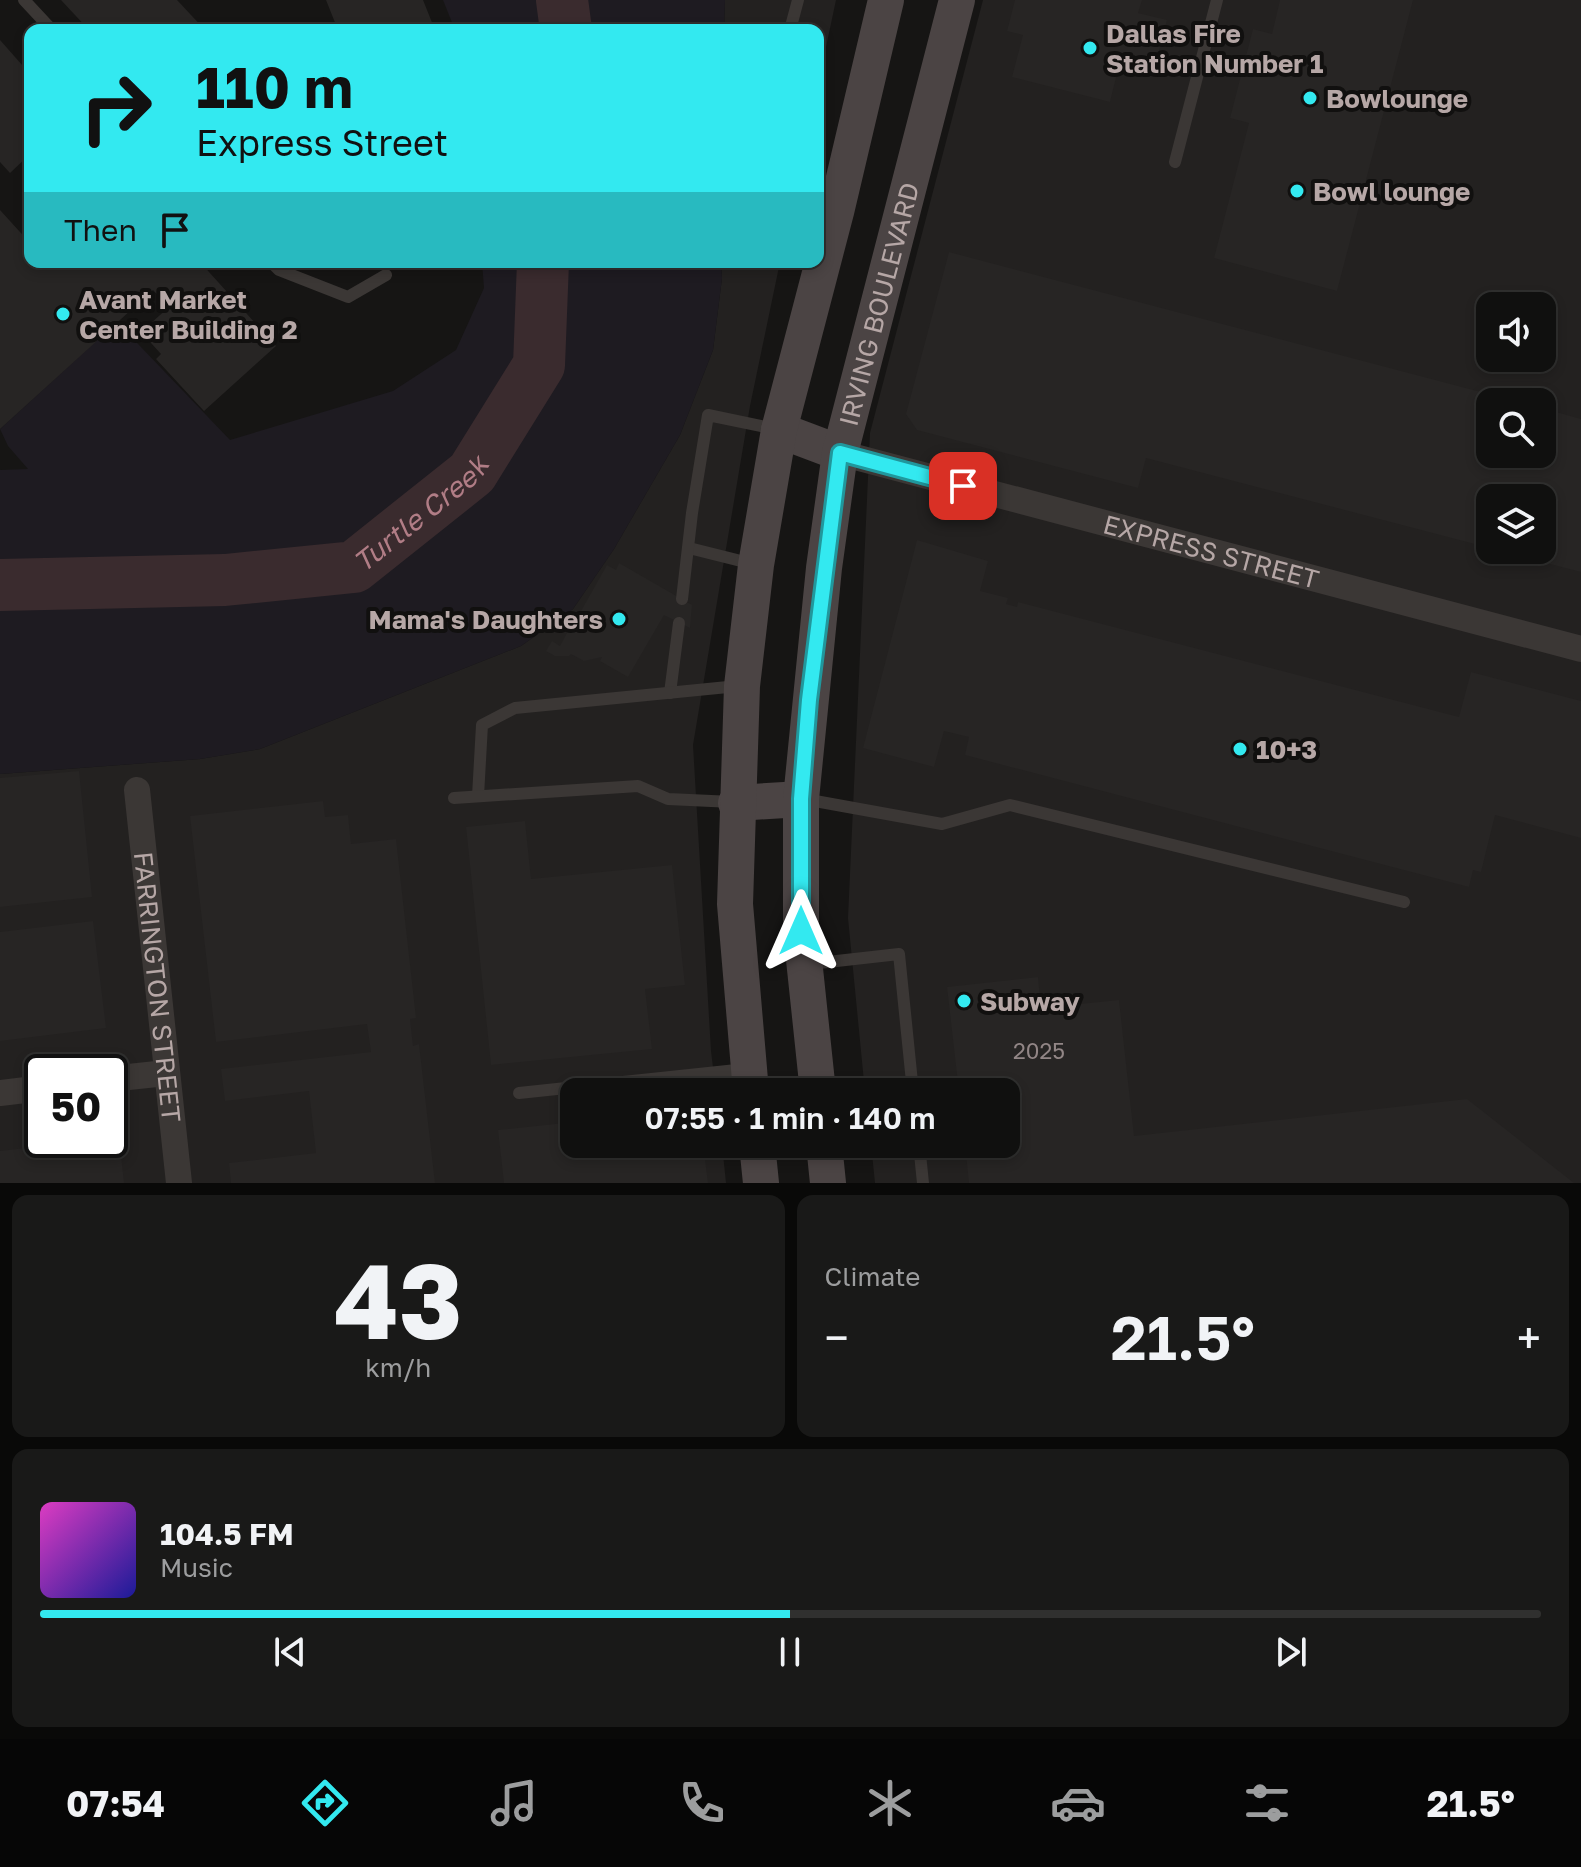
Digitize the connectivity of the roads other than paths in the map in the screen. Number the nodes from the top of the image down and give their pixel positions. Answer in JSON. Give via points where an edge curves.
{"nodes":[{"id":1,"x":24,"y":0,"type":"edge"},
{"id":2,"x":798,"y":0,"type":"edge"},
{"id":3,"x":886,"y":0,"type":"edge"},
{"id":4,"x":957,"y":0,"type":"edge"},
{"id":5,"x":1217,"y":0,"type":"edge"},
{"id":6,"x":46,"y":24,"type":"edge"},
{"id":7,"x":792,"y":24,"type":"edge"},
{"id":8,"x":1175,"y":162,"type":"dead end"},
{"id":9,"x":824,"y":243,"type":"edge"},
{"id":10,"x":277,"y":268,"type":"edge"},
{"id":11,"x":818,"y":268,"type":"edge"},
{"id":12,"x":386,"y":275,"type":"dead end"},
{"id":13,"x":779,"y":430,"type":"junction"},
{"id":14,"x":840,"y":453,"type":"junction"},
{"id":15,"x":689,"y":548,"type":"junction"},
{"id":16,"x":756,"y":565,"type":"junction"},
{"id":17,"x":682,"y":599,"type":"dead end"},
{"id":18,"x":679,"y":623,"type":"dead end"},
{"id":19,"x":1581,"y":649,"type":"edge"},
{"id":20,"x":742,"y":686,"type":"junction"},
{"id":21,"x":670,"y":693,"type":"junction"},
{"id":22,"x":137,"y":790,"type":"dead end"},
{"id":23,"x":478,"y":796,"type":"junction"},
{"id":24,"x":454,"y":798,"type":"dead end"},
{"id":25,"x":801,"y":799,"type":"junction"},
{"id":26,"x":736,"y":803,"type":"junction"},
{"id":27,"x":1404,"y":902,"type":"dead end"},
{"id":28,"x":804,"y":965,"type":"junction"},
{"id":29,"x":166,"y":1073,"type":"junction"},
{"id":30,"x":128,"y":1077,"type":"edge"},
{"id":31,"x":750,"y":1078,"type":"edge"},
{"id":32,"x":816,"y":1078,"type":"edge"},
{"id":33,"x":912,"y":1078,"type":"edge"},
{"id":34,"x":24,"y":1090,"type":"edge"},
{"id":35,"x":560,"y":1091,"type":"edge"},
{"id":36,"x":0,"y":1093,"type":"edge"},
{"id":37,"x":519,"y":1093,"type":"dead end"},
{"id":38,"x":758,"y":1158,"type":"edge"},
{"id":39,"x":825,"y":1158,"type":"edge"},
{"id":40,"x":920,"y":1158,"type":"edge"},
{"id":41,"x":179,"y":1183,"type":"edge"},
{"id":42,"x":761,"y":1183,"type":"edge"},
{"id":43,"x":828,"y":1183,"type":"edge"},
{"id":44,"x":923,"y":1183,"type":"edge"}],
"edges":[{"from":1,"to":6,"type":"lane"},
{"from":2,"to":7,"type":"lane"},
{"from":3,"to":9,"type":"main road"},
{"from":4,"to":14,"type":"main road","name":"IRVING BOULEVARD"},
{"from":5,"to":8,"type":"lane"},
{"from":10,"to":12,"type":"lane","via":[[348,297]]},
{"from":11,"to":13,"type":"main road"},
{"from":13,"to":14,"type":"main road"},
{"from":13,"to":15,"type":"lane","via":[[708,415]]},
{"from":13,"to":16,"type":"main road"},
{"from":14,"to":19,"type":"street","name":"EXPRESS STREET"},
{"from":14,"to":25,"type":"main road","name":"IRVING BOULEVARD"},
{"from":15,"to":16,"type":"lane"},
{"from":15,"to":17,"type":"lane"},
{"from":16,"to":20,"type":"main road"},
{"from":18,"to":21,"type":"lane"},
{"from":20,"to":21,"type":"lane"},
{"from":20,"to":26,"type":"main road"},
{"from":21,"to":23,"type":"lane","via":[[515,708],[482,725]]},
{"from":22,"to":29,"type":"street","name":"FARRINGTON STREET"},
{"from":23,"to":24,"type":"lane"},
{"from":23,"to":26,"type":"lane","via":[[638,786],[668,799]]},
{"from":25,"to":26,"type":"main road"},
{"from":25,"to":27,"type":"lane","via":[[942,824],[1010,805]]},
{"from":25,"to":28,"type":"main road","name":"IRVING BOULEVARD"},
{"from":26,"to":31,"type":"main road","via":[[735,904]]},
{"from":28,"to":32,"type":"main road","name":"IRVING BOULEVARD"},
{"from":28,"to":33,"type":"lane","via":[[899,954]]},
{"from":29,"to":30,"type":"street"},
{"from":29,"to":41,"type":"street","name":"FARRINGTON STREET"},
{"from":34,"to":36,"type":"street"},
{"from":35,"to":37,"type":"lane"},
{"from":38,"to":42,"type":"main road"},
{"from":39,"to":43,"type":"main road"},
{"from":40,"to":44,"type":"lane"}]}
